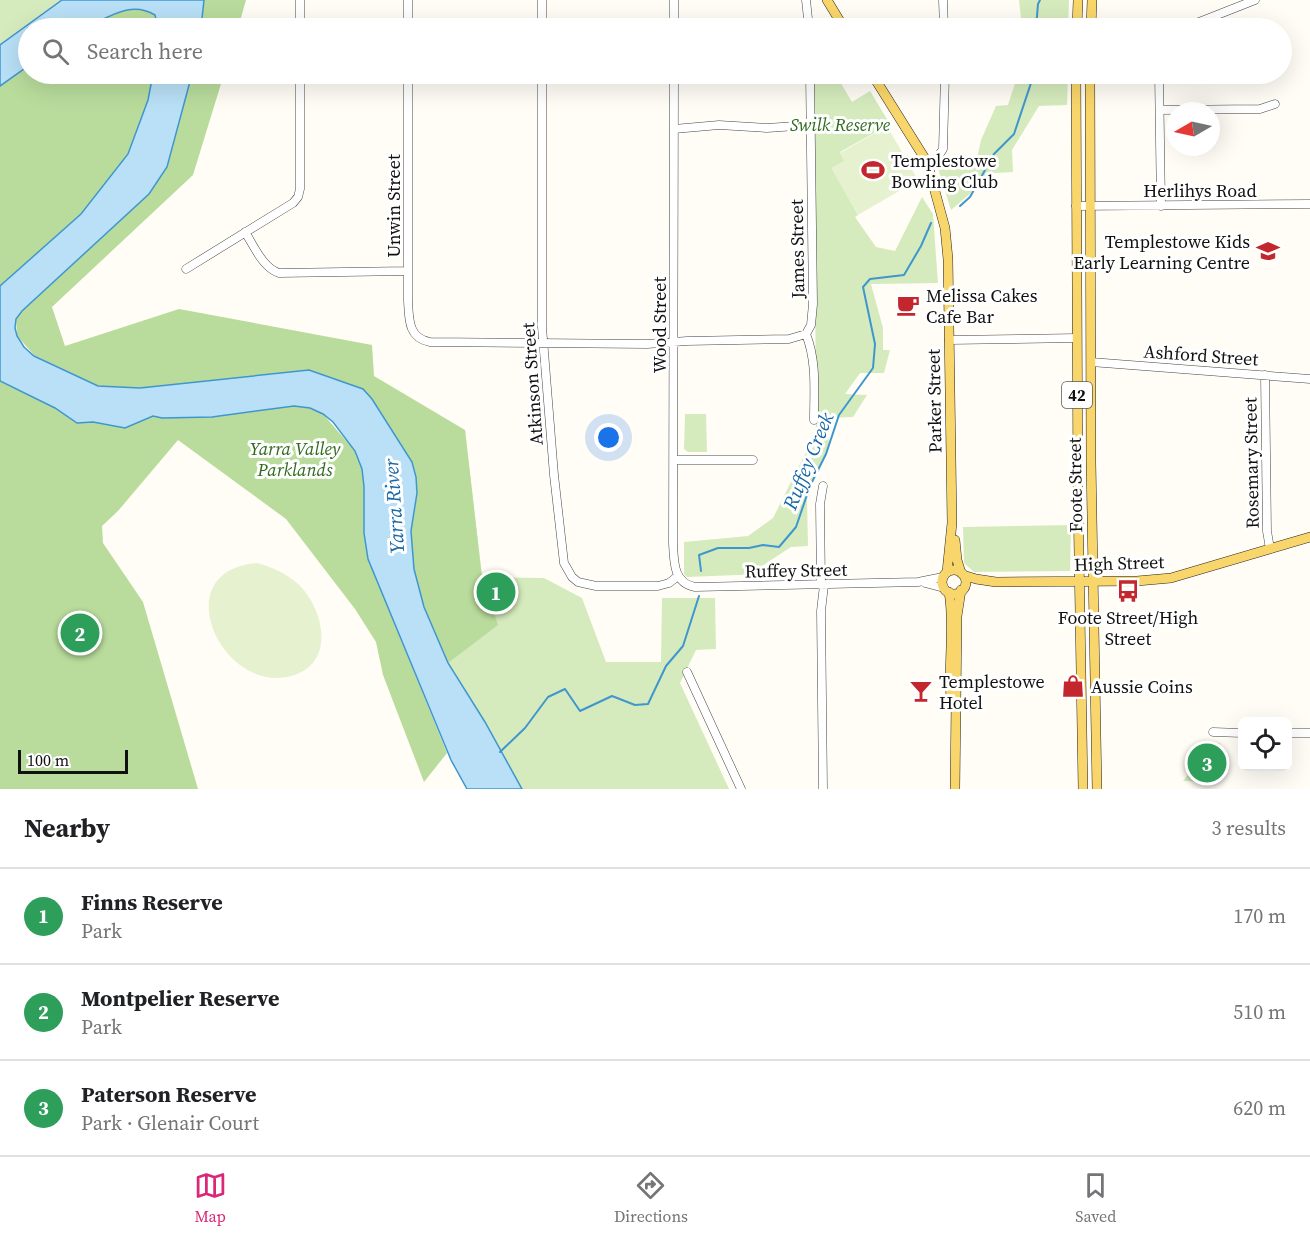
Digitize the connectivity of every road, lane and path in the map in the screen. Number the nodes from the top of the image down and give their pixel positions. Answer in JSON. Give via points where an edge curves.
{"nodes":[{"id":1,"x":300,"y":0,"type":"edge"},
{"id":2,"x":408,"y":0,"type":"edge"},
{"id":3,"x":542,"y":0,"type":"edge"},
{"id":4,"x":674,"y":0,"type":"edge"},
{"id":5,"x":806,"y":0,"type":"edge"},
{"id":6,"x":827,"y":0,"type":"edge"},
{"id":7,"x":944,"y":0,"type":"edge"},
{"id":8,"x":1078,"y":0,"type":"edge"},
{"id":9,"x":1092,"y":0,"type":"edge"},
{"id":10,"x":1255,"y":0,"type":"edge"},
{"id":11,"x":300,"y":18,"type":"edge"},
{"id":12,"x":408,"y":18,"type":"edge"},
{"id":13,"x":542,"y":18,"type":"edge"},
{"id":14,"x":674,"y":18,"type":"edge"},
{"id":15,"x":808,"y":18,"type":"edge"},
{"id":16,"x":838,"y":18,"type":"edge"},
{"id":17,"x":944,"y":18,"type":"edge"},
{"id":18,"x":1077,"y":18,"type":"edge"},
{"id":19,"x":1091,"y":18,"type":"edge"},
{"id":20,"x":1209,"y":18,"type":"edge"},
{"id":21,"x":300,"y":84,"type":"edge"},
{"id":22,"x":408,"y":84,"type":"edge"},
{"id":23,"x":542,"y":84,"type":"edge"},
{"id":24,"x":674,"y":84,"type":"edge"},
{"id":25,"x":810,"y":84,"type":"edge"},
{"id":26,"x":878,"y":84,"type":"edge"},
{"id":27,"x":945,"y":84,"type":"edge"},
{"id":28,"x":1077,"y":84,"type":"edge"},
{"id":29,"x":1090,"y":84,"type":"edge"},
{"id":30,"x":1159,"y":84,"type":"edge"},
{"id":31,"x":1275,"y":104,"type":"dead end"},
{"id":32,"x":1160,"y":110,"type":"junction"},
{"id":33,"x":810,"y":125,"type":"junction"},
{"id":34,"x":674,"y":129,"type":"junction"},
{"id":35,"x":927,"y":162,"type":"junction"},
{"id":36,"x":1310,"y":204,"type":"edge"},
{"id":37,"x":1076,"y":206,"type":"junction"},
{"id":38,"x":1090,"y":206,"type":"junction"},
{"id":39,"x":1161,"y":206,"type":"junction"},
{"id":40,"x":245,"y":232,"type":"junction"},
{"id":41,"x":186,"y":269,"type":"dead end"},
{"id":42,"x":408,"y":271,"type":"junction"},
{"id":43,"x":806,"y":334,"type":"junction"},
{"id":44,"x":1077,"y":338,"type":"junction"},
{"id":45,"x":950,"y":340,"type":"junction"},
{"id":46,"x":543,"y":343,"type":"junction"},
{"id":47,"x":674,"y":343,"type":"junction"},
{"id":48,"x":1091,"y":362,"type":"junction"},
{"id":49,"x":1265,"y":375,"type":"junction"},
{"id":50,"x":1310,"y":380,"type":"edge"},
{"id":51,"x":814,"y":420,"type":"dead end"},
{"id":52,"x":675,"y":460,"type":"junction"},
{"id":53,"x":753,"y":460,"type":"dead end"},
{"id":54,"x":823,"y":486,"type":"dead end"},
{"id":55,"x":952,"y":523,"type":"junction"},
{"id":56,"x":1310,"y":537,"type":"edge"},
{"id":57,"x":1270,"y":549,"type":"junction"},
{"id":58,"x":962,"y":574,"type":"junction"},
{"id":59,"x":945,"y":575,"type":"junction"},
{"id":60,"x":678,"y":576,"type":"junction"},
{"id":61,"x":1080,"y":581,"type":"junction"},
{"id":62,"x":1094,"y":581,"type":"junction"},
{"id":63,"x":918,"y":582,"type":"junction"},
{"id":64,"x":996,"y":582,"type":"junction"},
{"id":65,"x":821,"y":585,"type":"junction"},
{"id":66,"x":947,"y":590,"type":"junction"},
{"id":67,"x":962,"y":590,"type":"junction"},
{"id":68,"x":687,"y":672,"type":"dead end"},
{"id":69,"x":1213,"y":732,"type":"dead end"},
{"id":70,"x":1238,"y":733,"type":"edge"},
{"id":71,"x":1292,"y":733,"type":"edge"},
{"id":72,"x":1310,"y":733,"type":"edge"},
{"id":73,"x":954,"y":739,"type":"junction"},
{"id":74,"x":741,"y":789,"type":"edge"},
{"id":75,"x":823,"y":789,"type":"edge"},
{"id":76,"x":955,"y":789,"type":"edge"},
{"id":77,"x":1083,"y":789,"type":"edge"},
{"id":78,"x":1097,"y":789,"type":"edge"}],
"edges":[{"from":1,"to":11,"type":"street"},
{"from":2,"to":12,"type":"street"},
{"from":3,"to":13,"type":"street"},
{"from":4,"to":14,"type":"street"},
{"from":5,"to":15,"type":"street"},
{"from":6,"to":16,"type":"main road"},
{"from":7,"to":17,"type":"street"},
{"from":8,"to":18,"type":"main road"},
{"from":9,"to":19,"type":"main road"},
{"from":10,"to":20,"type":"street"},
{"from":21,"to":40,"type":"street","via":[[298,197]]},
{"from":22,"to":42,"type":"street","name":"Unwin Street"},
{"from":23,"to":46,"type":"street","name":"Atkinson Street"},
{"from":24,"to":34,"type":"street","name":"Wood Street"},
{"from":25,"to":33,"type":"street","name":"James Street"},
{"from":26,"to":35,"type":"main road","name":"Parker Street"},
{"from":27,"to":35,"type":"street","via":[[944,149]]},
{"from":28,"to":37,"type":"main road","name":"Foote Street","number":"42"},
{"from":29,"to":38,"type":"main road","name":"Foote Street","number":"42"},
{"from":30,"to":32,"type":"street"},
{"from":31,"to":32,"type":"street","via":[[1260,109]]},
{"from":32,"to":39,"type":"street"},
{"from":33,"to":34,"type":"street"},
{"from":33,"to":43,"type":"street","name":"James Street","via":[[813,304],[811,326]]},
{"from":34,"to":47,"type":"street","name":"Wood Street"},
{"from":35,"to":45,"type":"main road","name":"Parker Street","via":[[945,228]]},
{"from":36,"to":39,"type":"street","name":"Herlihys Road"},
{"from":37,"to":38,"type":"street","name":"Herlihys Road"},
{"from":37,"to":44,"type":"main road","name":"Foote Street","number":"42"},
{"from":38,"to":39,"type":"street","name":"Herlihys Road"},
{"from":38,"to":48,"type":"main road","name":"Foote Street","number":"42"},
{"from":40,"to":41,"type":"street"},
{"from":40,"to":42,"type":"street","via":[[267,266],[279,273]]},
{"from":42,"to":46,"type":"street","name":"Unwin Street","via":[[409,320],[417,337],[430,342]]},
{"from":43,"to":47,"type":"street","via":[[789,339]]},
{"from":43,"to":51,"type":"street","name":"James Street","via":[[814,366]]},
{"from":44,"to":45,"type":"street"},
{"from":44,"to":61,"type":"main road","name":"Foote Street","number":"42"},
{"from":45,"to":55,"type":"main road","name":"Parker Street"},
{"from":46,"to":47,"type":"street"},
{"from":46,"to":60,"type":"street","name":"Atkinson Street","via":[[567,571],[578,582],[596,586],[658,586]]},
{"from":47,"to":52,"type":"street","name":"Wood Street"},
{"from":48,"to":49,"type":"street","name":"Ashford Street"},
{"from":48,"to":62,"type":"main road","name":"Foote Street","number":"42"},
{"from":49,"to":50,"type":"street","name":"Ashford Street"},
{"from":49,"to":57,"type":"street","name":"Rosemary Street"},
{"from":52,"to":53,"type":"street"},
{"from":52,"to":60,"type":"street","name":"Wood Street","via":[[673,543]]},
{"from":54,"to":65,"type":"street"},
{"from":55,"to":58,"type":"main road","name":"Parker Street"},
{"from":55,"to":59,"type":"main road","name":"Parker Street"},
{"from":56,"to":57,"type":"main road","name":"High Street"},
{"from":57,"to":62,"type":"main road","name":"High Street","via":[[1171,578]]},
{"from":58,"to":59,"type":"main road","via":[[954,570]]},
{"from":58,"to":64,"type":"main road","name":"High Street"},
{"from":58,"to":67,"type":"main road","via":[[966,580]]},
{"from":59,"to":63,"type":"street","name":"Ruffey Street"},
{"from":59,"to":66,"type":"main road"},
{"from":60,"to":65,"type":"street","name":"Ruffey Street","via":[[695,587]]},
{"from":61,"to":62,"type":"main road","name":"High Street"},
{"from":61,"to":64,"type":"main road","name":"High Street"},
{"from":61,"to":77,"type":"main road","name":"Foote Street","number":"42"},
{"from":62,"to":78,"type":"main road","name":"Foote Street","number":"42"},
{"from":63,"to":65,"type":"street","name":"Ruffey Street"},
{"from":63,"to":66,"type":"street","name":"Ruffey Street"},
{"from":64,"to":67,"type":"main road","name":"High Street"},
{"from":65,"to":75,"type":"street"},
{"from":66,"to":67,"type":"main road"},
{"from":66,"to":73,"type":"main road"},
{"from":67,"to":73,"type":"main road","via":[[957,616]]},
{"from":68,"to":74,"type":"street"},
{"from":69,"to":70,"type":"street"},
{"from":71,"to":72,"type":"street"},
{"from":73,"to":76,"type":"main road"}]}
